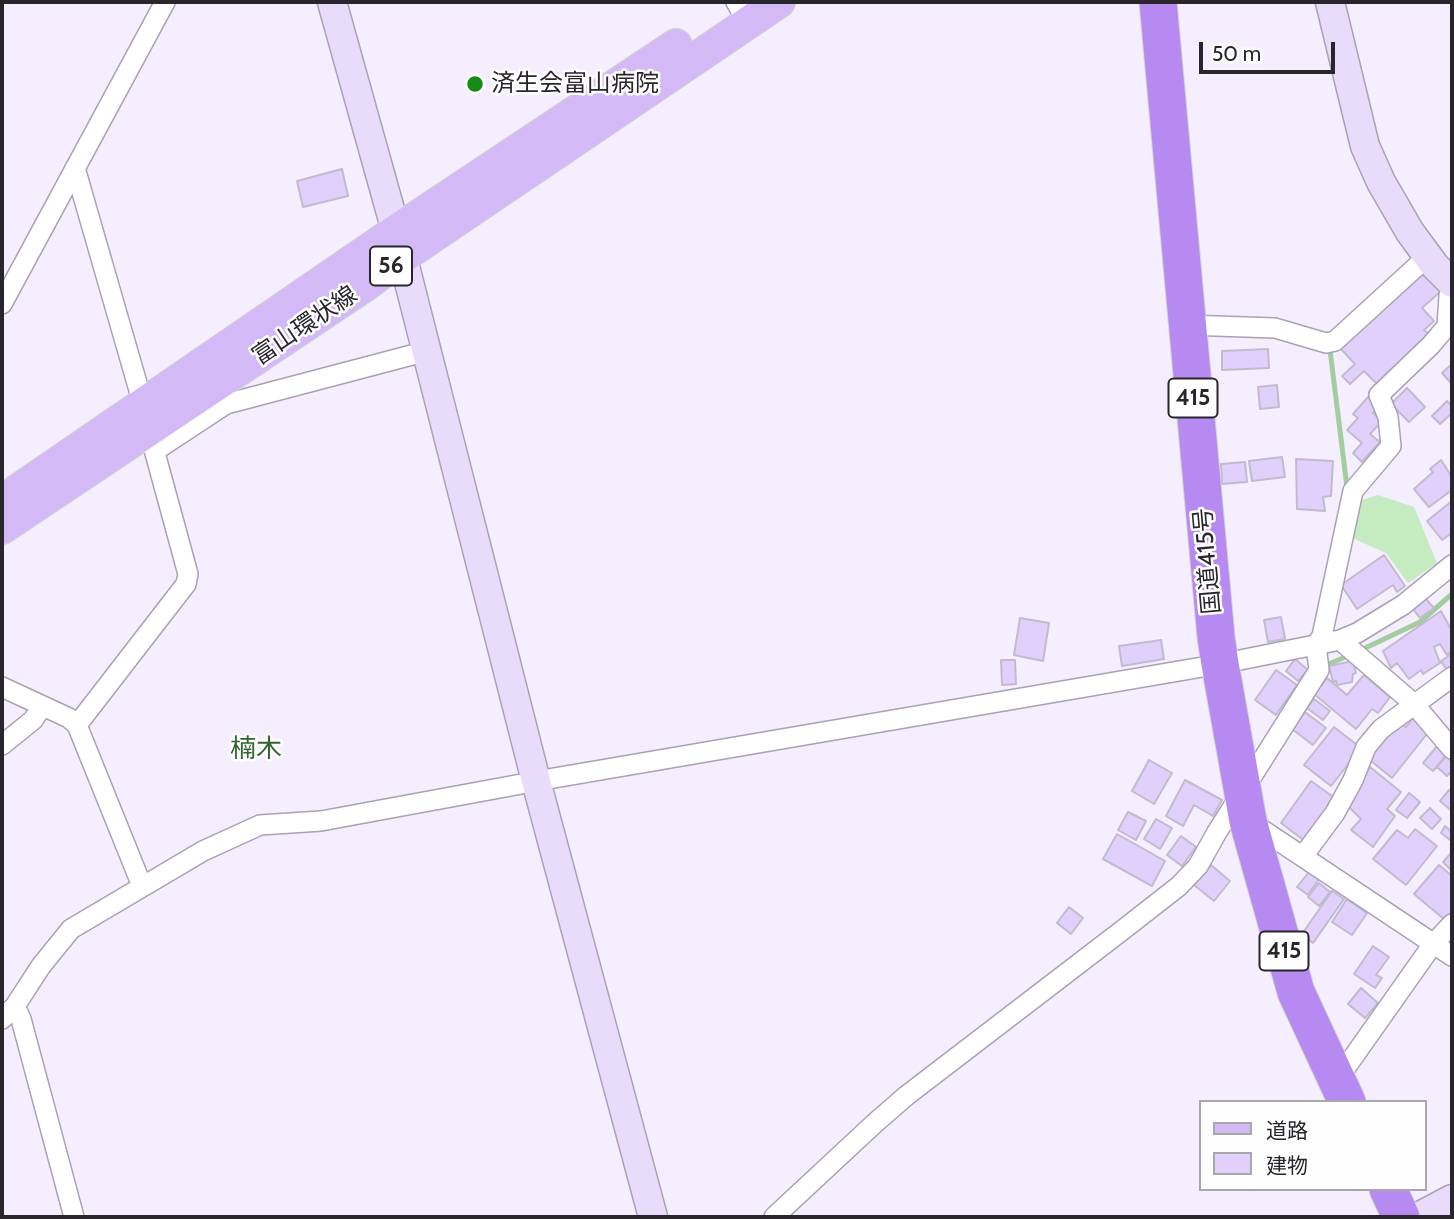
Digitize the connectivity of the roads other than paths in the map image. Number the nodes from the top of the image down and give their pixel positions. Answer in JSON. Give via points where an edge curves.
{"nodes":[{"id":1,"x":165,"y":2,"type":"edge"},
{"id":2,"x":332,"y":2,"type":"edge"},
{"id":3,"x":779,"y":2,"type":"edge"},
{"id":4,"x":1158,"y":2,"type":"edge"},
{"id":5,"x":1330,"y":2,"type":"edge"},
{"id":6,"x":740,"y":8,"type":"edge"},
{"id":7,"x":75,"y":169,"type":"junction"},
{"id":8,"x":398,"y":244,"type":"junction"},
{"id":9,"x":1428,"y":256,"type":"junction"},
{"id":10,"x":1452,"y":283,"type":"edge"},
{"id":11,"x":1452,"y":291,"type":"edge"},
{"id":12,"x":2,"y":304,"type":"edge"},
{"id":13,"x":1186,"y":325,"type":"junction"},
{"id":14,"x":427,"y":351,"type":"junction"},
{"id":15,"x":150,"y":428,"type":"junction"},
{"id":16,"x":2,"y":501,"type":"edge"},
{"id":17,"x":2,"y":528,"type":"edge"},
{"id":18,"x":1452,"y":565,"type":"edge"},
{"id":19,"x":1340,"y":640,"type":"junction"},
{"id":20,"x":1316,"y":645,"type":"junction"},
{"id":21,"x":1220,"y":664,"type":"junction"},
{"id":22,"x":1452,"y":677,"type":"edge"},
{"id":23,"x":2,"y":687,"type":"edge"},
{"id":24,"x":1413,"y":703,"type":"junction"},
{"id":25,"x":42,"y":707,"type":"junction"},
{"id":26,"x":77,"y":725,"type":"junction"},
{"id":27,"x":2,"y":745,"type":"edge"},
{"id":28,"x":1452,"y":749,"type":"edge"},
{"id":29,"x":536,"y":781,"type":"junction"},
{"id":30,"x":1246,"y":806,"type":"junction"},
{"id":31,"x":1303,"y":856,"type":"junction"},
{"id":32,"x":142,"y":886,"type":"junction"},
{"id":33,"x":1452,"y":924,"type":"edge"},
{"id":34,"x":1433,"y":944,"type":"junction"},
{"id":35,"x":1452,"y":956,"type":"edge"},
{"id":36,"x":8,"y":1012,"type":"edge"},
{"id":37,"x":1342,"y":1091,"type":"edge"},
{"id":38,"x":1389,"y":1191,"type":"edge"},
{"id":39,"x":1452,"y":1199,"type":"edge"},
{"id":40,"x":74,"y":1217,"type":"edge"},
{"id":41,"x":653,"y":1217,"type":"edge"},
{"id":42,"x":774,"y":1217,"type":"edge"},
{"id":43,"x":1401,"y":1217,"type":"edge"},
{"id":44,"x":1418,"y":1217,"type":"edge"}],
"edges":[{"from":1,"to":7,"type":"street"},
{"from":2,"to":8,"type":"street"},
{"from":3,"to":6,"type":"main road","name":"富山環状線","number":"56"},
{"from":4,"to":13,"type":"highway","name":"国道415号","number":"415"},
{"from":5,"to":9,"type":"street","via":[[1365,146],[1387,192]]},
{"from":6,"to":8,"type":"main road","name":"富山環状線","number":"56"},
{"from":7,"to":12,"type":"street"},
{"from":7,"to":15,"type":"street"},
{"from":8,"to":14,"type":"street"},
{"from":8,"to":15,"type":"main road","name":"富山環状線","number":"56"},
{"from":9,"to":10,"type":"street"},
{"from":9,"to":13,"type":"street","via":[[1335,341],[1326,343],[1275,328]]},
{"from":11,"to":20,"type":"street","via":[[1447,326],[1379,395],[1388,417],[1391,446],[1353,491],[1322,636]]},
{"from":13,"to":21,"type":"highway","name":"国道415号","number":"415"},
{"from":14,"to":15,"type":"street"},
{"from":14,"to":29,"type":"street"},
{"from":15,"to":16,"type":"main road","name":"富山環状線","number":"56"},
{"from":15,"to":17,"type":"main road","name":"富山環状線","number":"56"},
{"from":15,"to":26,"type":"street","via":[[188,573],[186,584]]},
{"from":18,"to":19,"type":"street","via":[[1403,605]]},
{"from":19,"to":20,"type":"street"},
{"from":19,"to":24,"type":"street"},
{"from":20,"to":21,"type":"street"},
{"from":20,"to":30,"type":"street","via":[[1319,670]]},
{"from":21,"to":29,"type":"street"},
{"from":21,"to":30,"type":"highway","name":"国道415号","number":"415"},
{"from":22,"to":24,"type":"street"},
{"from":23,"to":25,"type":"street"},
{"from":24,"to":28,"type":"street"},
{"from":24,"to":31,"type":"street","via":[[1366,747],[1335,813]]},
{"from":25,"to":26,"type":"street"},
{"from":25,"to":27,"type":"street"},
{"from":26,"to":32,"type":"street"},
{"from":29,"to":32,"type":"street","via":[[321,821],[260,825]]},
{"from":29,"to":41,"type":"street"},
{"from":30,"to":31,"type":"street"},
{"from":30,"to":37,"type":"highway","name":"国道415号","number":"415","via":[[1296,992]]},
{"from":30,"to":42,"type":"street","via":[[1179,886],[906,1096]]},
{"from":31,"to":34,"type":"street"},
{"from":32,"to":36,"type":"street","via":[[71,929]]},
{"from":33,"to":34,"type":"street"},
{"from":34,"to":35,"type":"street"},
{"from":34,"to":37,"type":"street"},
{"from":36,"to":40,"type":"street","via":[[21,1019]]},
{"from":38,"to":43,"type":"highway"},
{"from":39,"to":44,"type":"street"}]}
